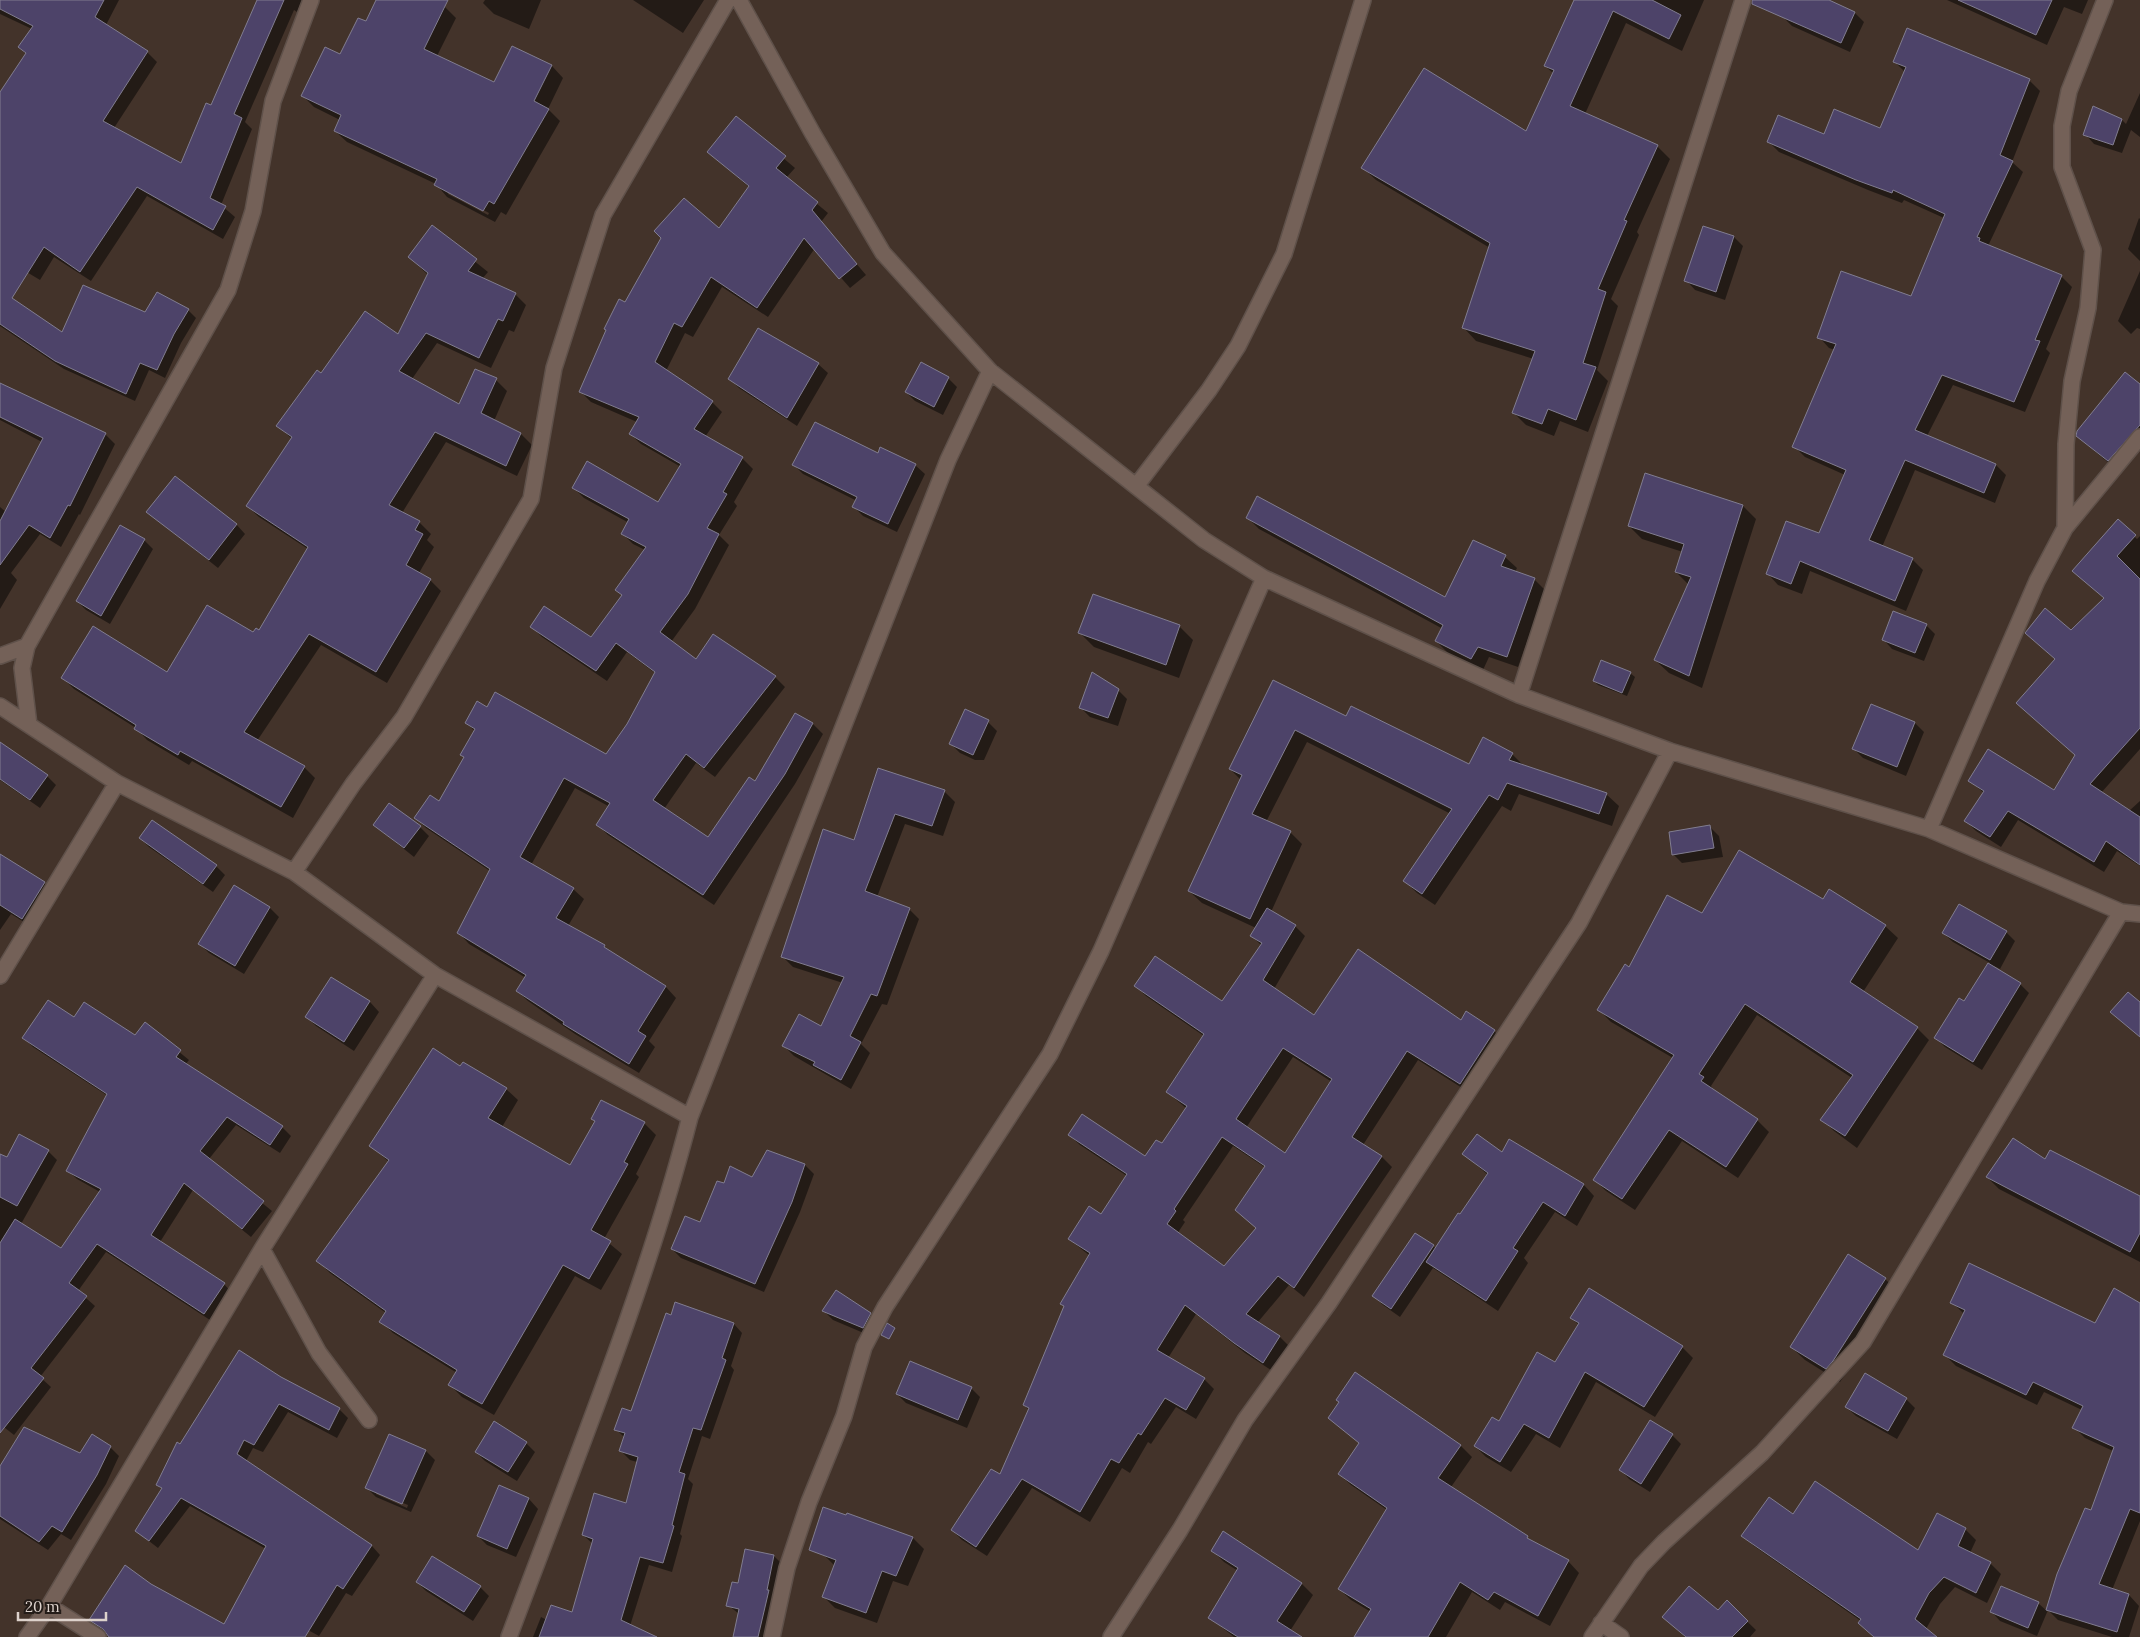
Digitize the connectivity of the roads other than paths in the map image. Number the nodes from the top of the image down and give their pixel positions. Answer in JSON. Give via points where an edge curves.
{"nodes":[{"id":1,"x":310,"y":0,"type":"edge"},
{"id":2,"x":728,"y":0,"type":"edge"},
{"id":3,"x":739,"y":0,"type":"edge"},
{"id":4,"x":1363,"y":0,"type":"edge"},
{"id":5,"x":1743,"y":0,"type":"edge"},
{"id":6,"x":2105,"y":0,"type":"edge"},
{"id":7,"x":990,"y":372,"type":"junction"},
{"id":8,"x":2140,"y":437,"type":"edge"},
{"id":9,"x":1137,"y":486,"type":"junction"},
{"id":10,"x":2065,"y":528,"type":"junction"},
{"id":11,"x":1264,"y":578,"type":"junction"},
{"id":12,"x":27,"y":646,"type":"junction"},
{"id":13,"x":0,"y":656,"type":"edge"},
{"id":14,"x":1520,"y":695,"type":"junction"},
{"id":15,"x":0,"y":706,"type":"edge"},
{"id":16,"x":29,"y":725,"type":"junction"},
{"id":17,"x":1670,"y":751,"type":"junction"},
{"id":18,"x":117,"y":783,"type":"junction"},
{"id":19,"x":1929,"y":829,"type":"junction"},
{"id":20,"x":294,"y":872,"type":"junction"},
{"id":21,"x":2121,"y":912,"type":"junction"},
{"id":22,"x":2140,"y":914,"type":"edge"},
{"id":23,"x":0,"y":976,"type":"edge"},
{"id":24,"x":435,"y":976,"type":"junction"},
{"id":25,"x":690,"y":1117,"type":"junction"},
{"id":26,"x":262,"y":1249,"type":"junction"},
{"id":27,"x":369,"y":1420,"type":"dead end"},
{"id":28,"x":50,"y":1606,"type":"junction"},
{"id":29,"x":1601,"y":1623,"type":"junction"},
{"id":30,"x":27,"y":1637,"type":"edge"},
{"id":31,"x":98,"y":1637,"type":"edge"},
{"id":32,"x":509,"y":1637,"type":"edge"},
{"id":33,"x":772,"y":1637,"type":"edge"},
{"id":34,"x":1111,"y":1637,"type":"edge"},
{"id":35,"x":1592,"y":1637,"type":"edge"},
{"id":36,"x":1621,"y":1637,"type":"edge"}],
"edges":[{"from":1,"to":12,"type":"street","via":[[273,101],[253,211],[228,290]]},
{"from":2,"to":20,"type":"street","via":[[603,215],[554,368],[531,500],[404,717],[353,784]]},
{"from":3,"to":7,"type":"street","via":[[883,252]]},
{"from":4,"to":9,"type":"street","via":[[1284,254],[1238,346]]},
{"from":5,"to":14,"type":"street"},
{"from":6,"to":10,"type":"street","via":[[2069,91],[2062,126],[2062,167],[2093,250],[2088,308],[2072,381],[2066,444]]},
{"from":7,"to":9,"type":"street"},
{"from":7,"to":25,"type":"street","via":[[948,460]]},
{"from":8,"to":10,"type":"street"},
{"from":9,"to":11,"type":"street","via":[[1204,540]]},
{"from":10,"to":19,"type":"street","via":[[2037,581]]},
{"from":11,"to":14,"type":"street"},
{"from":11,"to":33,"type":"street","via":[[1102,951],[1050,1054],[894,1292],[864,1347],[844,1416],[809,1502],[787,1568]]},
{"from":12,"to":13,"type":"street"},
{"from":12,"to":16,"type":"street","via":[[22,668]]},
{"from":14,"to":17,"type":"street"},
{"from":15,"to":16,"type":"street"},
{"from":16,"to":18,"type":"street"},
{"from":17,"to":19,"type":"street"},
{"from":17,"to":34,"type":"street","via":[[1579,923],[1329,1303],[1246,1420]]},
{"from":18,"to":20,"type":"street"},
{"from":18,"to":23,"type":"street"},
{"from":19,"to":21,"type":"street"},
{"from":20,"to":24,"type":"street"},
{"from":21,"to":22,"type":"street"},
{"from":21,"to":29,"type":"street","via":[[1863,1342],[1762,1453],[1641,1566]]},
{"from":24,"to":25,"type":"street"},
{"from":24,"to":26,"type":"street"},
{"from":25,"to":32,"type":"street","via":[[669,1197],[632,1309]]},
{"from":26,"to":27,"type":"street","via":[[319,1353]]},
{"from":26,"to":28,"type":"street"},
{"from":28,"to":30,"type":"street"},
{"from":28,"to":31,"type":"street"},
{"from":29,"to":35,"type":"street"},
{"from":29,"to":36,"type":"street"}]}
